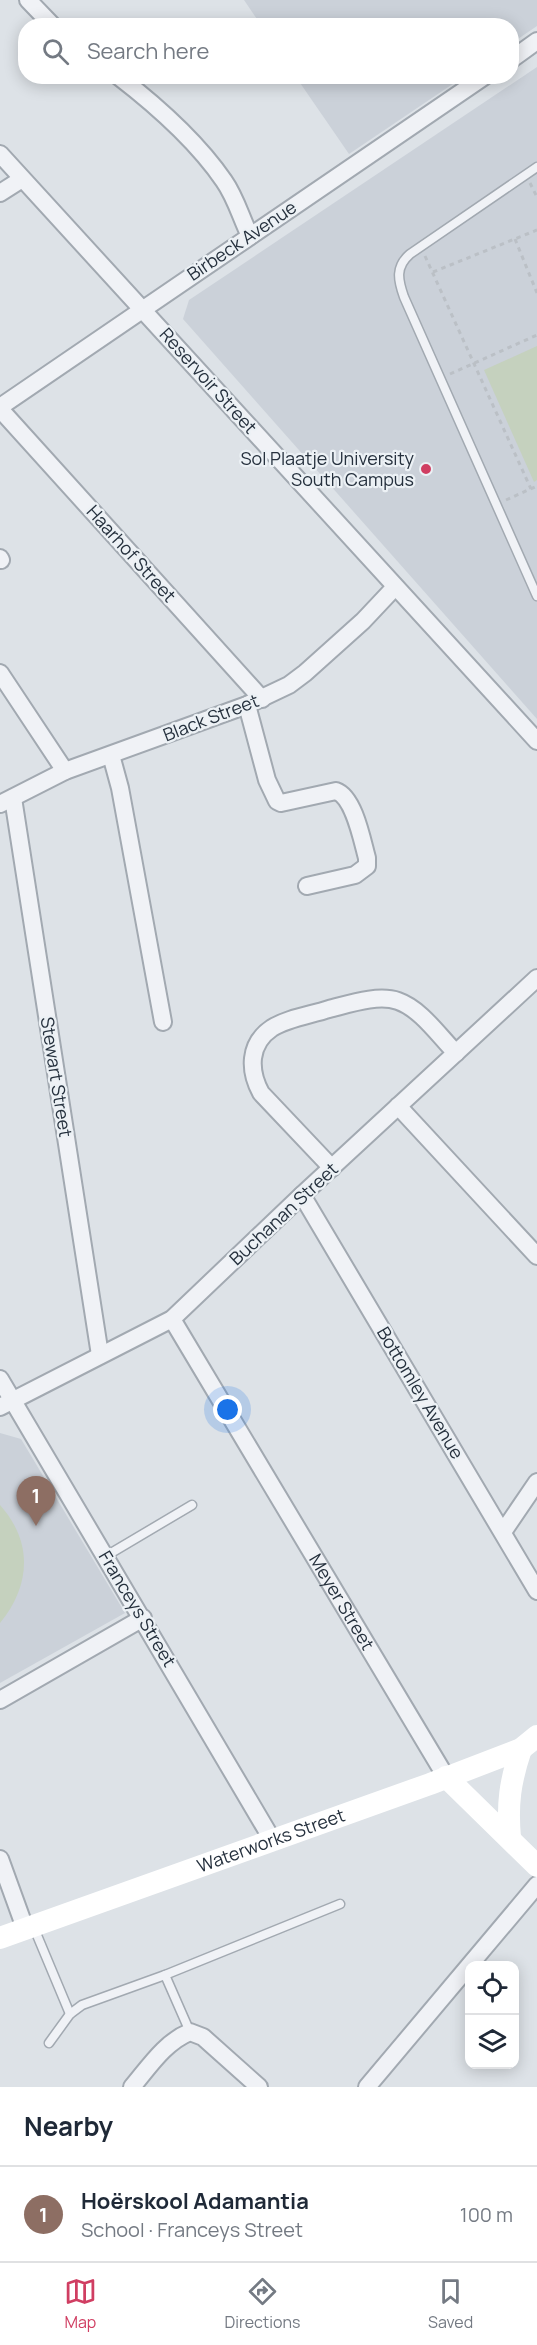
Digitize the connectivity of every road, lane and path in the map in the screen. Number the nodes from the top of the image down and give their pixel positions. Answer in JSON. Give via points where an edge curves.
{"nodes":[{"id":1,"x":28,"y":0,"type":"edge"},
{"id":2,"x":45,"y":18,"type":"edge"},
{"id":3,"x":537,"y":41,"type":"edge"},
{"id":4,"x":519,"y":53,"type":"edge"},
{"id":5,"x":128,"y":84,"type":"edge"},
{"id":6,"x":473,"y":84,"type":"edge"},
{"id":7,"x":0,"y":154,"type":"edge"},
{"id":8,"x":537,"y":167,"type":"edge"},
{"id":9,"x":22,"y":178,"type":"junction"},
{"id":10,"x":0,"y":194,"type":"edge"},
{"id":11,"x":537,"y":230,"type":"edge"},
{"id":12,"x":250,"y":236,"type":"junction"},
{"id":13,"x":515,"y":239,"type":"junction"},
{"id":14,"x":421,"y":246,"type":"junction"},
{"id":15,"x":433,"y":272,"type":"junction"},
{"id":16,"x":537,"y":293,"type":"edge"},
{"id":17,"x":143,"y":309,"type":"junction"},
{"id":18,"x":537,"y":335,"type":"edge"},
{"id":19,"x":474,"y":363,"type":"junction"},
{"id":20,"x":441,"y":379,"type":"junction"},
{"id":21,"x":0,"y":408,"type":"edge"},
{"id":22,"x":537,"y":486,"type":"edge"},
{"id":23,"x":531,"y":489,"type":"junction"},
{"id":24,"x":496,"y":505,"type":"junction"},
{"id":25,"x":395,"y":587,"type":"junction"},
{"id":26,"x":537,"y":596,"type":"edge"},
{"id":27,"x":0,"y":673,"type":"edge"},
{"id":28,"x":254,"y":702,"type":"junction"},
{"id":29,"x":537,"y":741,"type":"edge"},
{"id":30,"x":111,"y":755,"type":"junction"},
{"id":31,"x":65,"y":771,"type":"junction"},
{"id":32,"x":6,"y":801,"type":"edge"},
{"id":33,"x":307,"y":886,"type":"dead end"},
{"id":34,"x":534,"y":986,"type":"edge"},
{"id":35,"x":163,"y":1022,"type":"dead end"},
{"id":36,"x":456,"y":1053,"type":"junction"},
{"id":37,"x":398,"y":1106,"type":"junction"},
{"id":38,"x":332,"y":1168,"type":"junction"},
{"id":39,"x":302,"y":1195,"type":"junction"},
{"id":40,"x":537,"y":1256,"type":"edge"},
{"id":41,"x":172,"y":1319,"type":"junction"},
{"id":42,"x":100,"y":1355,"type":"junction"},
{"id":43,"x":0,"y":1379,"type":"edge"},
{"id":44,"x":6,"y":1403,"type":"edge"},
{"id":45,"x":537,"y":1482,"type":"edge"},
{"id":46,"x":192,"y":1504,"type":"dead end"},
{"id":47,"x":503,"y":1532,"type":"junction"},
{"id":48,"x":106,"y":1556,"type":"junction"},
{"id":49,"x":537,"y":1591,"type":"edge"},
{"id":50,"x":143,"y":1618,"type":"junction"},
{"id":51,"x":0,"y":1700,"type":"edge"},
{"id":52,"x":529,"y":1743,"type":"edge"},
{"id":53,"x":446,"y":1778,"type":"junction"},
{"id":54,"x":510,"y":1838,"type":"junction"},
{"id":55,"x":273,"y":1841,"type":"junction"},
{"id":56,"x":0,"y":1859,"type":"edge"},
{"id":57,"x":537,"y":1866,"type":"edge"},
{"id":58,"x":537,"y":1885,"type":"edge"},
{"id":59,"x":340,"y":1905,"type":"dead end"},
{"id":60,"x":29,"y":1927,"type":"junction"},
{"id":61,"x":0,"y":1938,"type":"edge"},
{"id":62,"x":165,"y":1975,"type":"junction"},
{"id":63,"x":70,"y":2014,"type":"junction"},
{"id":64,"x":190,"y":2032,"type":"junction"},
{"id":65,"x":49,"y":2043,"type":"dead end"},
{"id":66,"x":132,"y":2087,"type":"edge"},
{"id":67,"x":260,"y":2087,"type":"edge"},
{"id":68,"x":367,"y":2087,"type":"edge"}],
"edges":[{"from":1,"to":2,"type":"street"},
{"from":3,"to":4,"type":"street"},
{"from":5,"to":12,"type":"street","via":[[202,152],[225,183]]},
{"from":6,"to":12,"type":"street","name":"Birbeck Avenue"},
{"from":7,"to":9,"type":"street","name":"Reservoir Street"},
{"from":8,"to":14,"type":"lane"},
{"from":9,"to":10,"type":"street"},
{"from":9,"to":17,"type":"street","name":"Reservoir Street"},
{"from":11,"to":13,"type":"path"},
{"from":12,"to":17,"type":"street","name":"Birbeck Avenue"},
{"from":13,"to":15,"type":"path"},
{"from":13,"to":16,"type":"path"},
{"from":14,"to":15,"type":"path"},
{"from":14,"to":20,"type":"lane","via":[[402,261],[400,283]]},
{"from":15,"to":19,"type":"path"},
{"from":17,"to":21,"type":"street","name":"Birbeck Avenue"},
{"from":17,"to":25,"type":"street","name":"Reservoir Street"},
{"from":18,"to":19,"type":"path"},
{"from":19,"to":20,"type":"path"},
{"from":19,"to":23,"type":"path"},
{"from":20,"to":24,"type":"lane"},
{"from":21,"to":28,"type":"street","name":"Haarhof Street"},
{"from":22,"to":23,"type":"path"},
{"from":23,"to":24,"type":"path"},
{"from":24,"to":26,"type":"lane"},
{"from":25,"to":28,"type":"street","name":"Black Street","via":[[305,673]]},
{"from":25,"to":29,"type":"street","name":"Reservoir Street"},
{"from":27,"to":31,"type":"street"},
{"from":28,"to":30,"type":"street","name":"Black Street"},
{"from":28,"to":33,"type":"street","via":[[273,796],[281,803],[342,793],[349,801],[367,858],[367,866],[354,875]]},
{"from":30,"to":31,"type":"street","name":"Black Street"},
{"from":30,"to":35,"type":"street"},
{"from":31,"to":32,"type":"street","name":"Black Street"},
{"from":32,"to":42,"type":"street","name":"Stewart Street"},
{"from":34,"to":36,"type":"street","name":"Buchanan Street"},
{"from":36,"to":37,"type":"street","name":"Buchanan Street"},
{"from":36,"to":38,"type":"street","via":[[409,1006],[395,1000],[346,1005],[272,1028],[251,1058],[255,1082]]},
{"from":37,"to":38,"type":"street","name":"Buchanan Street"},
{"from":37,"to":40,"type":"street"},
{"from":38,"to":39,"type":"street","name":"Buchanan Street"},
{"from":39,"to":41,"type":"street","name":"Buchanan Street"},
{"from":39,"to":47,"type":"street","name":"Bottomley Avenue"},
{"from":41,"to":42,"type":"street","name":"Buchanan Street"},
{"from":41,"to":53,"type":"street","name":"Meyer Street"},
{"from":42,"to":44,"type":"street","name":"Buchanan Street"},
{"from":43,"to":44,"type":"street","name":"Franceys Street"},
{"from":44,"to":48,"type":"street","name":"Franceys Street"},
{"from":45,"to":47,"type":"street"},
{"from":46,"to":48,"type":"lane"},
{"from":47,"to":49,"type":"street","name":"Bottomley Avenue"},
{"from":48,"to":50,"type":"street","name":"Franceys Street"},
{"from":50,"to":51,"type":"street"},
{"from":50,"to":55,"type":"street","name":"Franceys Street"},
{"from":52,"to":53,"type":"street","name":"Waterworks Street"},
{"from":52,"to":54,"type":"street","via":[[511,1778]]},
{"from":53,"to":54,"type":"street","name":"Meyer Street"},
{"from":53,"to":55,"type":"street","name":"Waterworks Street"},
{"from":54,"to":57,"type":"street","name":"Meyer Street"},
{"from":55,"to":60,"type":"street","name":"Waterworks Street"},
{"from":56,"to":60,"type":"street"},
{"from":58,"to":68,"type":"street"},
{"from":59,"to":62,"type":"lane"},
{"from":60,"to":61,"type":"street","name":"Waterworks Street"},
{"from":60,"to":63,"type":"lane"},
{"from":62,"to":63,"type":"lane","via":[[82,2005]]},
{"from":62,"to":64,"type":"lane"},
{"from":63,"to":65,"type":"lane"},
{"from":64,"to":66,"type":"street","via":[[167,2046]]},
{"from":64,"to":67,"type":"street","via":[[203,2037]]}]}
